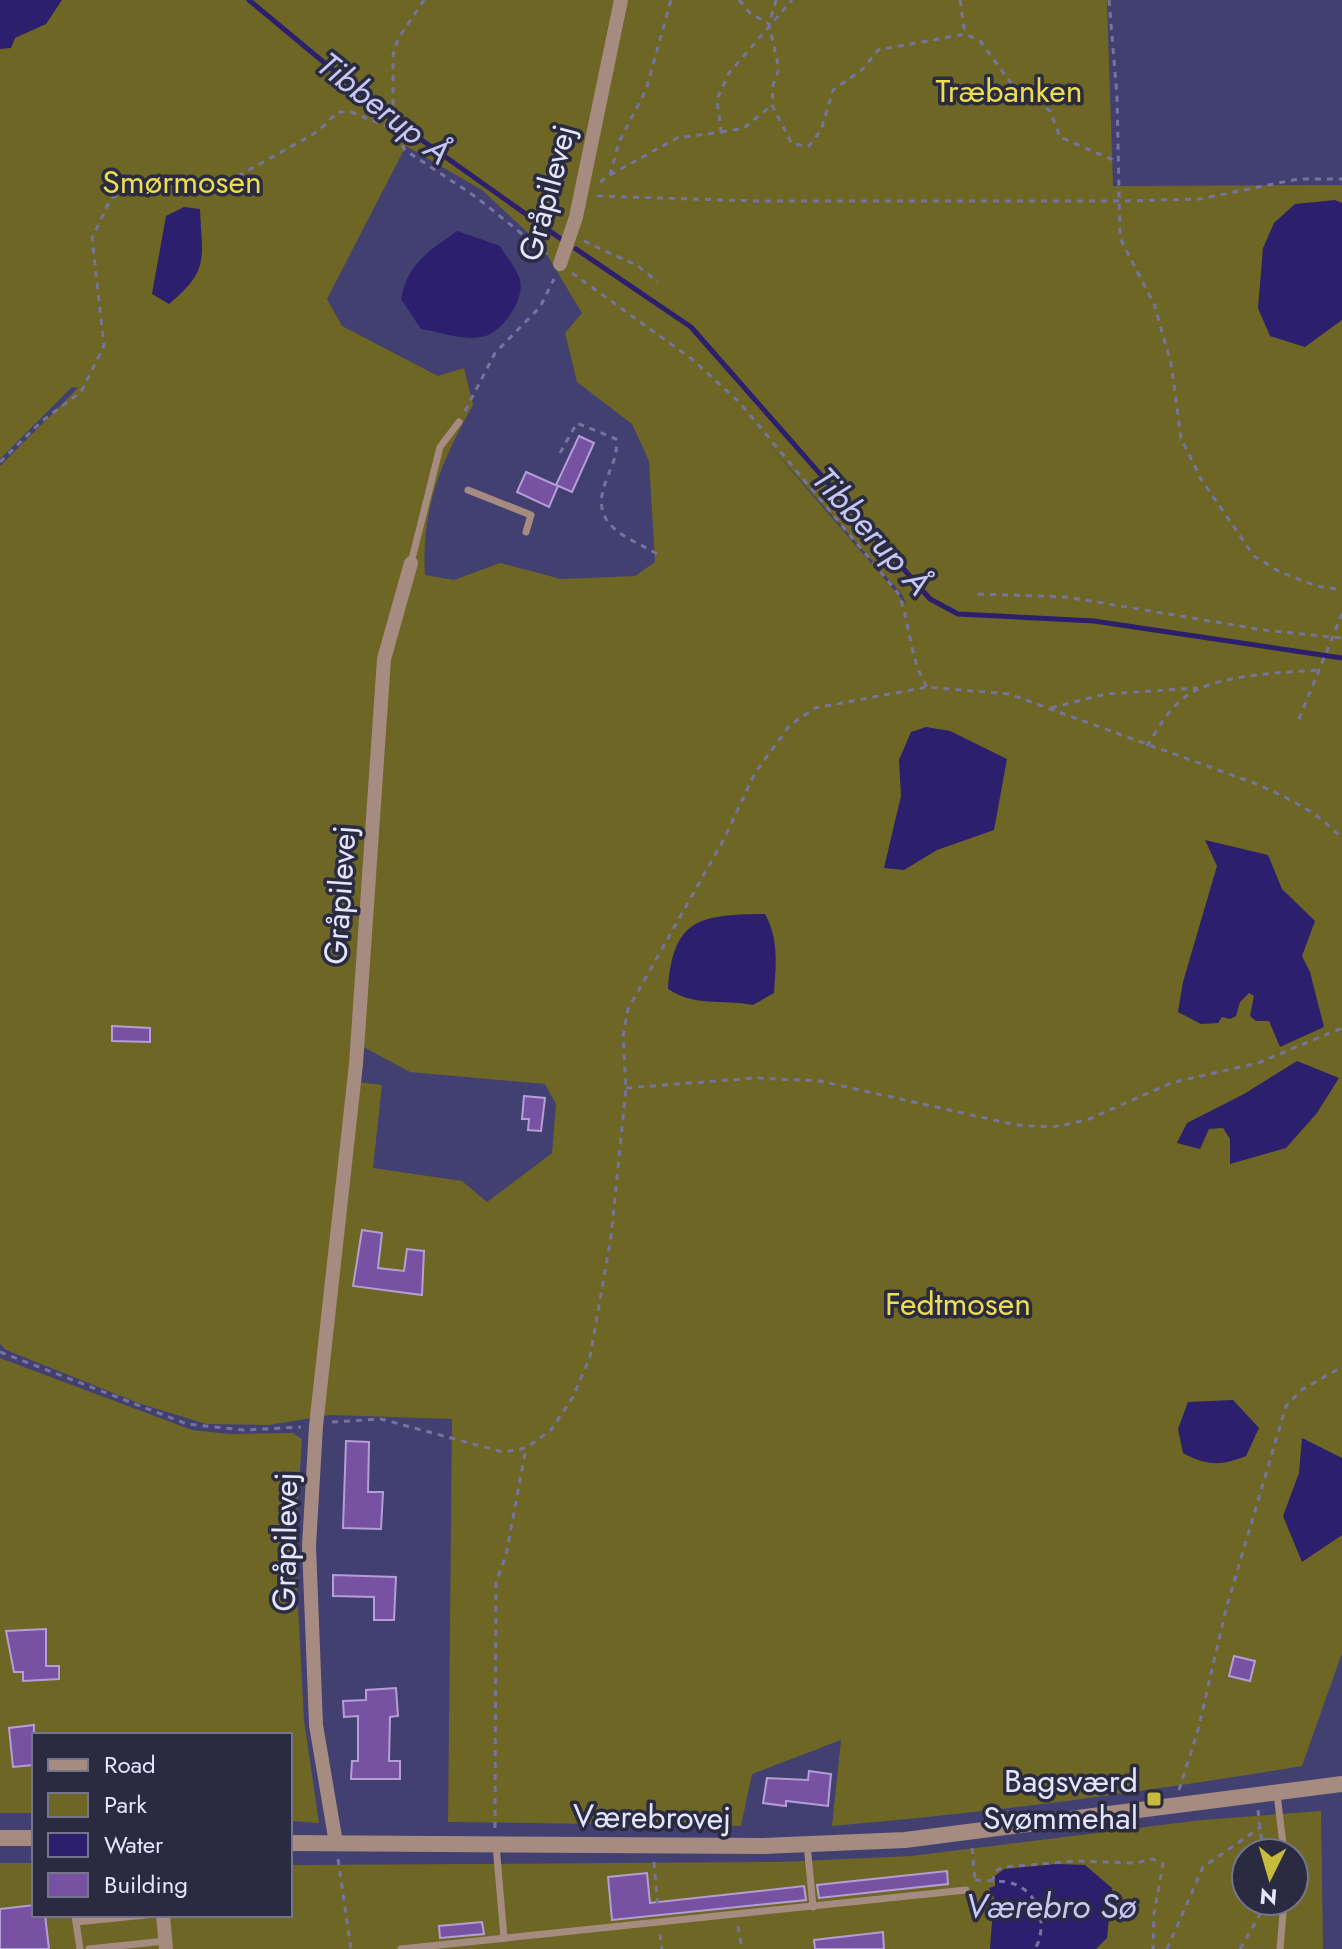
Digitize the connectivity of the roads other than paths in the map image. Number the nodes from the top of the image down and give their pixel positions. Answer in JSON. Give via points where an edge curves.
{"nodes":[{"id":1,"x":621,"y":0,"type":"edge"},
{"id":2,"x":560,"y":264,"type":"road end"},
{"id":3,"x":459,"y":422,"type":"road end"},
{"id":4,"x":468,"y":490,"type":"dead end"},
{"id":5,"x":526,"y":532,"type":"dead end"},
{"id":6,"x":411,"y":563,"type":"joint"},
{"id":7,"x":1342,"y":1784,"type":"edge"},
{"id":8,"x":1277,"y":1792,"type":"junction"},
{"id":9,"x":1282,"y":1837,"type":"edge"},
{"id":10,"x":0,"y":1838,"type":"edge"},
{"id":11,"x":32,"y":1838,"type":"edge"},
{"id":12,"x":292,"y":1843,"type":"edge"},
{"id":13,"x":336,"y":1843,"type":"junction"},
{"id":14,"x":495,"y":1843,"type":"junction"},
{"id":15,"x":807,"y":1844,"type":"junction"},
{"id":16,"x":966,"y":1890,"type":"road end"},
{"id":17,"x":813,"y":1907,"type":"junction"},
{"id":18,"x":110,"y":1917,"type":"edge"},
{"id":19,"x":163,"y":1917,"type":"edge"},
{"id":20,"x":1283,"y":1917,"type":"edge"},
{"id":21,"x":75,"y":1919,"type":"edge"},
{"id":22,"x":504,"y":1938,"type":"junction"},
{"id":23,"x":166,"y":1945,"type":"edge"},
{"id":24,"x":80,"y":1949,"type":"edge"},
{"id":25,"x":89,"y":1949,"type":"edge"},
{"id":26,"x":401,"y":1949,"type":"edge"},
{"id":27,"x":1280,"y":1949,"type":"edge"}],
"edges":[{"from":1,"to":2,"type":"street","name":"Gråpilevej","via":[[581,195]]},
{"from":3,"to":6,"type":"lane","name":"Gråpilevej","via":[[440,447]]},
{"from":4,"to":5,"type":"lane","via":[[531,515]]},
{"from":6,"to":13,"type":"street","name":"Gråpilevej","via":[[384,659],[356,1064],[316,1426],[309,1546],[316,1725]]},
{"from":7,"to":8,"type":"street","name":"Værebrovej"},
{"from":8,"to":9,"type":"lane"},
{"from":8,"to":15,"type":"street","name":"Værebrovej","via":[[905,1840]]},
{"from":10,"to":11,"type":"street"},
{"from":12,"to":13,"type":"street","name":"Værebrovej"},
{"from":13,"to":14,"type":"street","name":"Værebrovej"},
{"from":14,"to":15,"type":"street","name":"Værebrovej"},
{"from":14,"to":22,"type":"lane"},
{"from":15,"to":17,"type":"lane"},
{"from":16,"to":17,"type":"lane"},
{"from":17,"to":22,"type":"lane"},
{"from":18,"to":21,"type":"lane"},
{"from":19,"to":23,"type":"street"},
{"from":20,"to":27,"type":"lane"},
{"from":21,"to":24,"type":"lane"},
{"from":22,"to":26,"type":"lane"},
{"from":23,"to":25,"type":"lane"}]}
